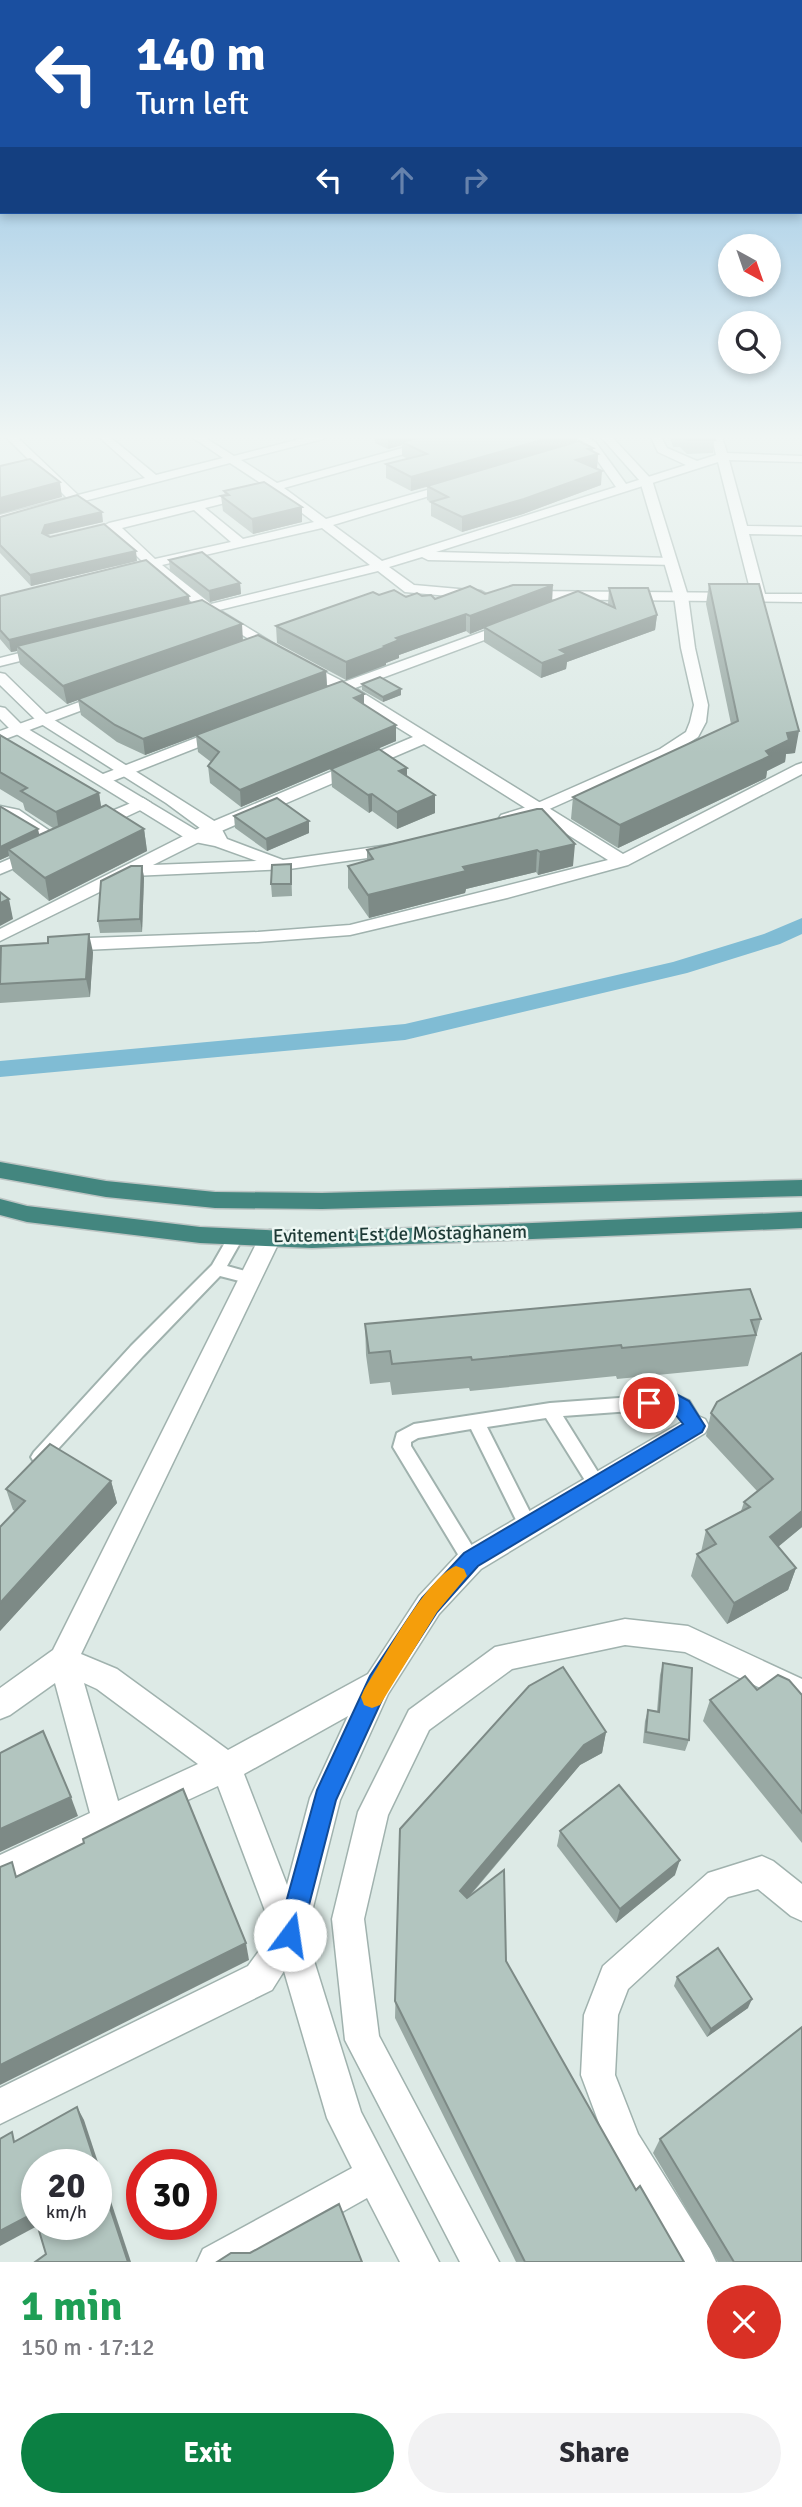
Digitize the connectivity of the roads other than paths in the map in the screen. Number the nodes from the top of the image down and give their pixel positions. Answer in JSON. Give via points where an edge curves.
{"nodes":[{"id":1,"x":129,"y":543,"type":"edge"},
{"id":2,"x":240,"y":543,"type":"edge"},
{"id":3,"x":347,"y":543,"type":"edge"},
{"id":4,"x":450,"y":543,"type":"edge"},
{"id":5,"x":665,"y":543,"type":"edge"},
{"id":6,"x":744,"y":543,"type":"edge"},
{"id":7,"x":412,"y":555,"type":"junction"},
{"id":8,"x":671,"y":562,"type":"junction"},
{"id":9,"x":150,"y":564,"type":"junction"},
{"id":10,"x":377,"y":566,"type":"junction"},
{"id":11,"x":113,"y":573,"type":"edge"},
{"id":12,"x":590,"y":596,"type":"junction"},
{"id":13,"x":681,"y":596,"type":"junction"},
{"id":14,"x":759,"y":597,"type":"junction"},
{"id":15,"x":802,"y":598,"type":"edge"},
{"id":16,"x":206,"y":610,"type":"junction"},
{"id":17,"x":551,"y":610,"type":"edge"},
{"id":18,"x":167,"y":619,"type":"edge"},
{"id":19,"x":525,"y":620,"type":"edge"},
{"id":20,"x":284,"y":633,"type":"edge"},
{"id":21,"x":252,"y":644,"type":"junction"},
{"id":22,"x":64,"y":645,"type":"edge"},
{"id":23,"x":0,"y":662,"type":"edge"},
{"id":24,"x":0,"y":677,"type":"edge"},
{"id":25,"x":343,"y":687,"type":"junction"},
{"id":26,"x":119,"y":692,"type":"edge"},
{"id":27,"x":317,"y":697,"type":"edge"},
{"id":28,"x":0,"y":711,"type":"edge"},
{"id":29,"x":43,"y":719,"type":"junction"},
{"id":30,"x":240,"y":726,"type":"edge"},
{"id":31,"x":18,"y":729,"type":"junction"},
{"id":32,"x":0,"y":737,"type":"edge"},
{"id":33,"x":422,"y":739,"type":"junction"},
{"id":34,"x":802,"y":768,"type":"edge"},
{"id":35,"x":125,"y":770,"type":"junction"},
{"id":36,"x":104,"y":779,"type":"junction"},
{"id":37,"x":143,"y":803,"type":"junction"},
{"id":38,"x":539,"y":808,"type":"junction"},
{"id":39,"x":0,"y":811,"type":"edge"},
{"id":40,"x":488,"y":825,"type":"edge"},
{"id":41,"x":217,"y":835,"type":"junction"},
{"id":42,"x":70,"y":836,"type":"junction"},
{"id":43,"x":196,"y":837,"type":"junction"},
{"id":44,"x":411,"y":847,"type":"edge"},
{"id":45,"x":622,"y":861,"type":"junction"},
{"id":46,"x":282,"y":865,"type":"junction"},
{"id":47,"x":0,"y":869,"type":"edge"},
{"id":48,"x":127,"y":872,"type":"junction"},
{"id":49,"x":4,"y":944,"type":"edge"},
{"id":50,"x":50,"y":945,"type":"edge"},
{"id":51,"x":0,"y":1170,"type":"edge"},
{"id":52,"x":802,"y":1188,"type":"edge"},
{"id":53,"x":0,"y":1207,"type":"edge"},
{"id":54,"x":802,"y":1220,"type":"edge"},
{"id":55,"x":236,"y":1236,"type":"junction"},
{"id":56,"x":270,"y":1238,"type":"junction"},
{"id":57,"x":217,"y":1269,"type":"junction"},
{"id":58,"x":251,"y":1278,"type":"junction"},
{"id":59,"x":550,"y":1410,"type":"junction"},
{"id":60,"x":476,"y":1422,"type":"junction"},
{"id":61,"x":696,"y":1426,"type":"joint"},
{"id":62,"x":28,"y":1470,"type":"edge"},
{"id":63,"x":597,"y":1485,"type":"junction"},
{"id":64,"x":528,"y":1526,"type":"junction"},
{"id":65,"x":471,"y":1560,"type":"junction"},
{"id":66,"x":63,"y":1660,"type":"junction"},
{"id":67,"x":378,"y":1684,"type":"junction"},
{"id":68,"x":802,"y":1694,"type":"edge"},
{"id":69,"x":0,"y":1705,"type":"edge"},
{"id":70,"x":226,"y":1768,"type":"junction"},
{"id":71,"x":108,"y":1822,"type":"junction"},
{"id":72,"x":0,"y":1871,"type":"edge"},
{"id":73,"x":802,"y":1905,"type":"edge"},
{"id":74,"x":290,"y":1935,"type":"junction"},
{"id":75,"x":0,"y":2106,"type":"edge"},
{"id":76,"x":374,"y":2175,"type":"junction"},
{"id":77,"x":216,"y":2262,"type":"edge"},
{"id":78,"x":420,"y":2262,"type":"edge"},
{"id":79,"x":480,"y":2262,"type":"edge"},
{"id":80,"x":697,"y":2262,"type":"edge"}],
"edges":[{"from":1,"to":9,"type":"street"},
{"from":2,"to":9,"type":"street"},
{"from":3,"to":10,"type":"street"},
{"from":4,"to":7,"type":"street"},
{"from":5,"to":8,"type":"street"},
{"from":6,"to":14,"type":"street"},
{"from":7,"to":8,"type":"street"},
{"from":7,"to":10,"type":"street"},
{"from":8,"to":13,"type":"street"},
{"from":9,"to":11,"type":"street"},
{"from":9,"to":16,"type":"street"},
{"from":10,"to":12,"type":"street","via":[[404,591]]},
{"from":10,"to":16,"type":"street"},
{"from":12,"to":13,"type":"street"},
{"from":12,"to":17,"type":"street"},
{"from":13,"to":14,"type":"street"},
{"from":13,"to":38,"type":"street","via":[[701,705],[693,734],[665,752]]},
{"from":14,"to":15,"type":"street"},
{"from":16,"to":18,"type":"street"},
{"from":16,"to":21,"type":"street"},
{"from":19,"to":25,"type":"street"},
{"from":20,"to":21,"type":"street"},
{"from":21,"to":25,"type":"street"},
{"from":22,"to":23,"type":"street"},
{"from":24,"to":29,"type":"street"},
{"from":25,"to":27,"type":"street"},
{"from":25,"to":33,"type":"street"},
{"from":26,"to":29,"type":"street"},
{"from":28,"to":31,"type":"street"},
{"from":29,"to":31,"type":"street"},
{"from":29,"to":35,"type":"street"},
{"from":30,"to":35,"type":"street"},
{"from":31,"to":32,"type":"street"},
{"from":31,"to":36,"type":"street"},
{"from":33,"to":38,"type":"street"},
{"from":33,"to":41,"type":"street"},
{"from":34,"to":45,"type":"street"},
{"from":35,"to":36,"type":"street"},
{"from":35,"to":41,"type":"street"},
{"from":36,"to":37,"type":"street"},
{"from":37,"to":42,"type":"street"},
{"from":37,"to":43,"type":"street"},
{"from":38,"to":40,"type":"street"},
{"from":38,"to":45,"type":"street"},
{"from":39,"to":42,"type":"street"},
{"from":41,"to":43,"type":"street"},
{"from":41,"to":46,"type":"street"},
{"from":42,"to":47,"type":"street"},
{"from":43,"to":48,"type":"street"},
{"from":44,"to":46,"type":"street"},
{"from":45,"to":50,"type":"street","via":[[350,930]]},
{"from":46,"to":48,"type":"street"},
{"from":48,"to":49,"type":"street"},
{"from":51,"to":52,"type":"highway","name":"Evitement Est de Mostaghanem","via":[[106,1189],[215,1200]]},
{"from":53,"to":55,"type":"highway","name":"Evitement Est de Mostaghanem","via":[[27,1214]]},
{"from":54,"to":56,"type":"highway","name":"Evitement Est de Mostaghanem"},
{"from":55,"to":56,"type":"highway","name":"Evitement Est de Mostaghanem"},
{"from":55,"to":57,"type":"lane"},
{"from":56,"to":58,"type":"street"},
{"from":57,"to":58,"type":"lane"},
{"from":57,"to":62,"type":"lane"},
{"from":58,"to":66,"type":"street"},
{"from":59,"to":60,"type":"lane"},
{"from":59,"to":61,"type":"lane","via":[[674,1401]]},
{"from":59,"to":63,"type":"lane"},
{"from":60,"to":64,"type":"lane"},
{"from":60,"to":65,"type":"lane","via":[[414,1431],[404,1438],[402,1447]]},
{"from":61,"to":63,"type":"street"},
{"from":63,"to":64,"type":"street"},
{"from":64,"to":65,"type":"street"},
{"from":65,"to":67,"type":"street","via":[[429,1605]]},
{"from":66,"to":69,"type":"street"},
{"from":66,"to":70,"type":"street","via":[[107,1679]]},
{"from":66,"to":71,"type":"street"},
{"from":67,"to":70,"type":"street"},
{"from":67,"to":74,"type":"street","via":[[325,1798]]},
{"from":68,"to":79,"type":"street","via":[[688,1639],[625,1632],[505,1657],[419,1720],[373,1812],[348,1919],[362,2040]]},
{"from":70,"to":71,"type":"street"},
{"from":70,"to":74,"type":"street"},
{"from":71,"to":72,"type":"street"},
{"from":73,"to":80,"type":"street","via":[[762,1872],[719,1884],[615,1978],[601,2015],[598,2075],[625,2145]]},
{"from":74,"to":75,"type":"street","via":[[260,1978]]},
{"from":74,"to":76,"type":"street","via":[[345,2118]]},
{"from":76,"to":77,"type":"street"},
{"from":76,"to":78,"type":"street"}]}
